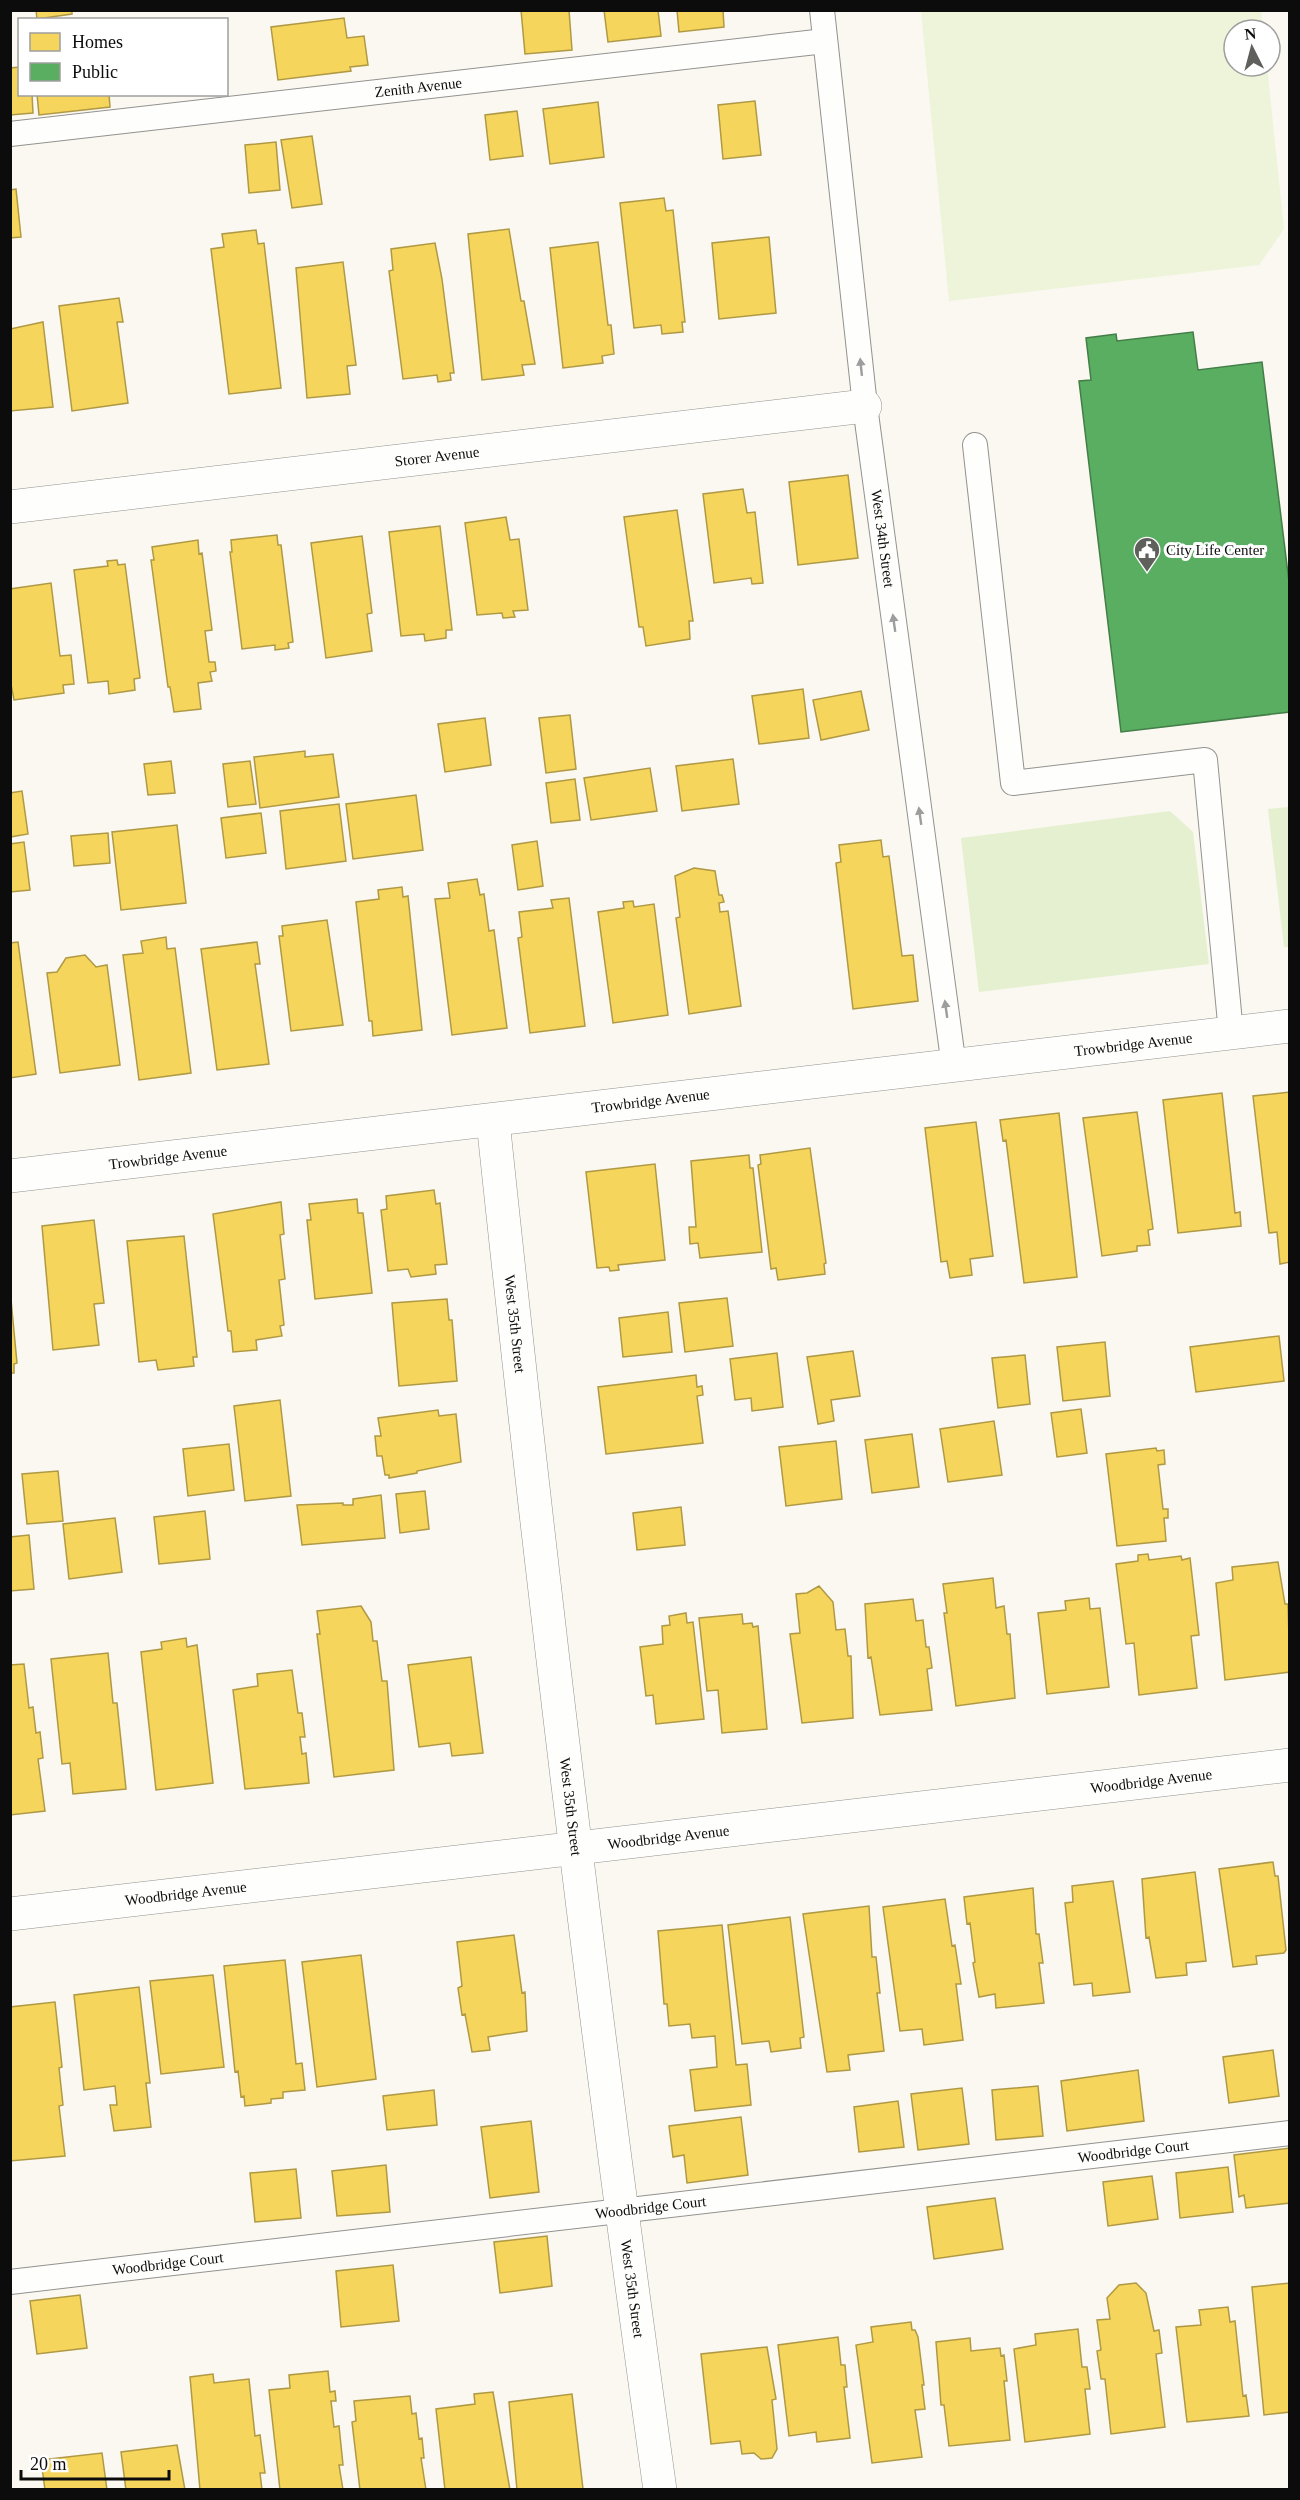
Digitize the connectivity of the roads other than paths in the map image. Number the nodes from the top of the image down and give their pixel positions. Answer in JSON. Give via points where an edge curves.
{"nodes":[{"id":1,"x":822,"y":10,"type":"edge"},
{"id":2,"x":825,"y":41,"type":"junction"},
{"id":3,"x":10,"y":134,"type":"edge"},
{"id":4,"x":865,"y":406,"type":"junction"},
{"id":5,"x":975,"y":445,"type":"dead end"},
{"id":6,"x":10,"y":507,"type":"edge"},
{"id":7,"x":1290,"y":1026,"type":"edge"},
{"id":8,"x":1231,"y":1033,"type":"junction"},
{"id":9,"x":954,"y":1067,"type":"junction"},
{"id":10,"x":494,"y":1121,"type":"junction"},
{"id":11,"x":10,"y":1176,"type":"edge"},
{"id":12,"x":1290,"y":1765,"type":"edge"},
{"id":13,"x":577,"y":1847,"type":"junction"},
{"id":14,"x":10,"y":1914,"type":"edge"},
{"id":15,"x":1290,"y":2133,"type":"edge"},
{"id":16,"x":621,"y":2212,"type":"junction"},
{"id":17,"x":10,"y":2282,"type":"edge"},
{"id":18,"x":660,"y":2490,"type":"edge"}],
"edges":[{"from":1,"to":2,"type":"lane","name":"West 34th Street"},
{"from":2,"to":3,"type":"lane","name":"Zenith Avenue"},
{"from":4,"to":2,"type":"lane","name":"West 34th Street","one_way":true},
{"from":4,"to":6,"type":"street","name":"Storer Avenue"},
{"from":9,"to":4,"type":"lane","name":"West 34th Street","one_way":true},
{"from":5,"to":8,"type":"lane","via":[[1013,783],[1204,760]]},
{"from":7,"to":8,"type":"street","name":"Trowbridge Avenue"},
{"from":8,"to":9,"type":"street","name":"Trowbridge Avenue"},
{"from":9,"to":10,"type":"street","name":"Trowbridge Avenue"},
{"from":10,"to":11,"type":"street","name":"Trowbridge Avenue"},
{"from":10,"to":13,"type":"street","name":"West 35th Street"},
{"from":12,"to":13,"type":"street","name":"Woodbridge Avenue"},
{"from":13,"to":14,"type":"street","name":"Woodbridge Avenue"},
{"from":13,"to":16,"type":"street","name":"West 35th Street"},
{"from":15,"to":16,"type":"lane","name":"Woodbridge Court"},
{"from":16,"to":17,"type":"lane","name":"Woodbridge Court"},
{"from":16,"to":18,"type":"street","name":"West 35th Street"}]}
